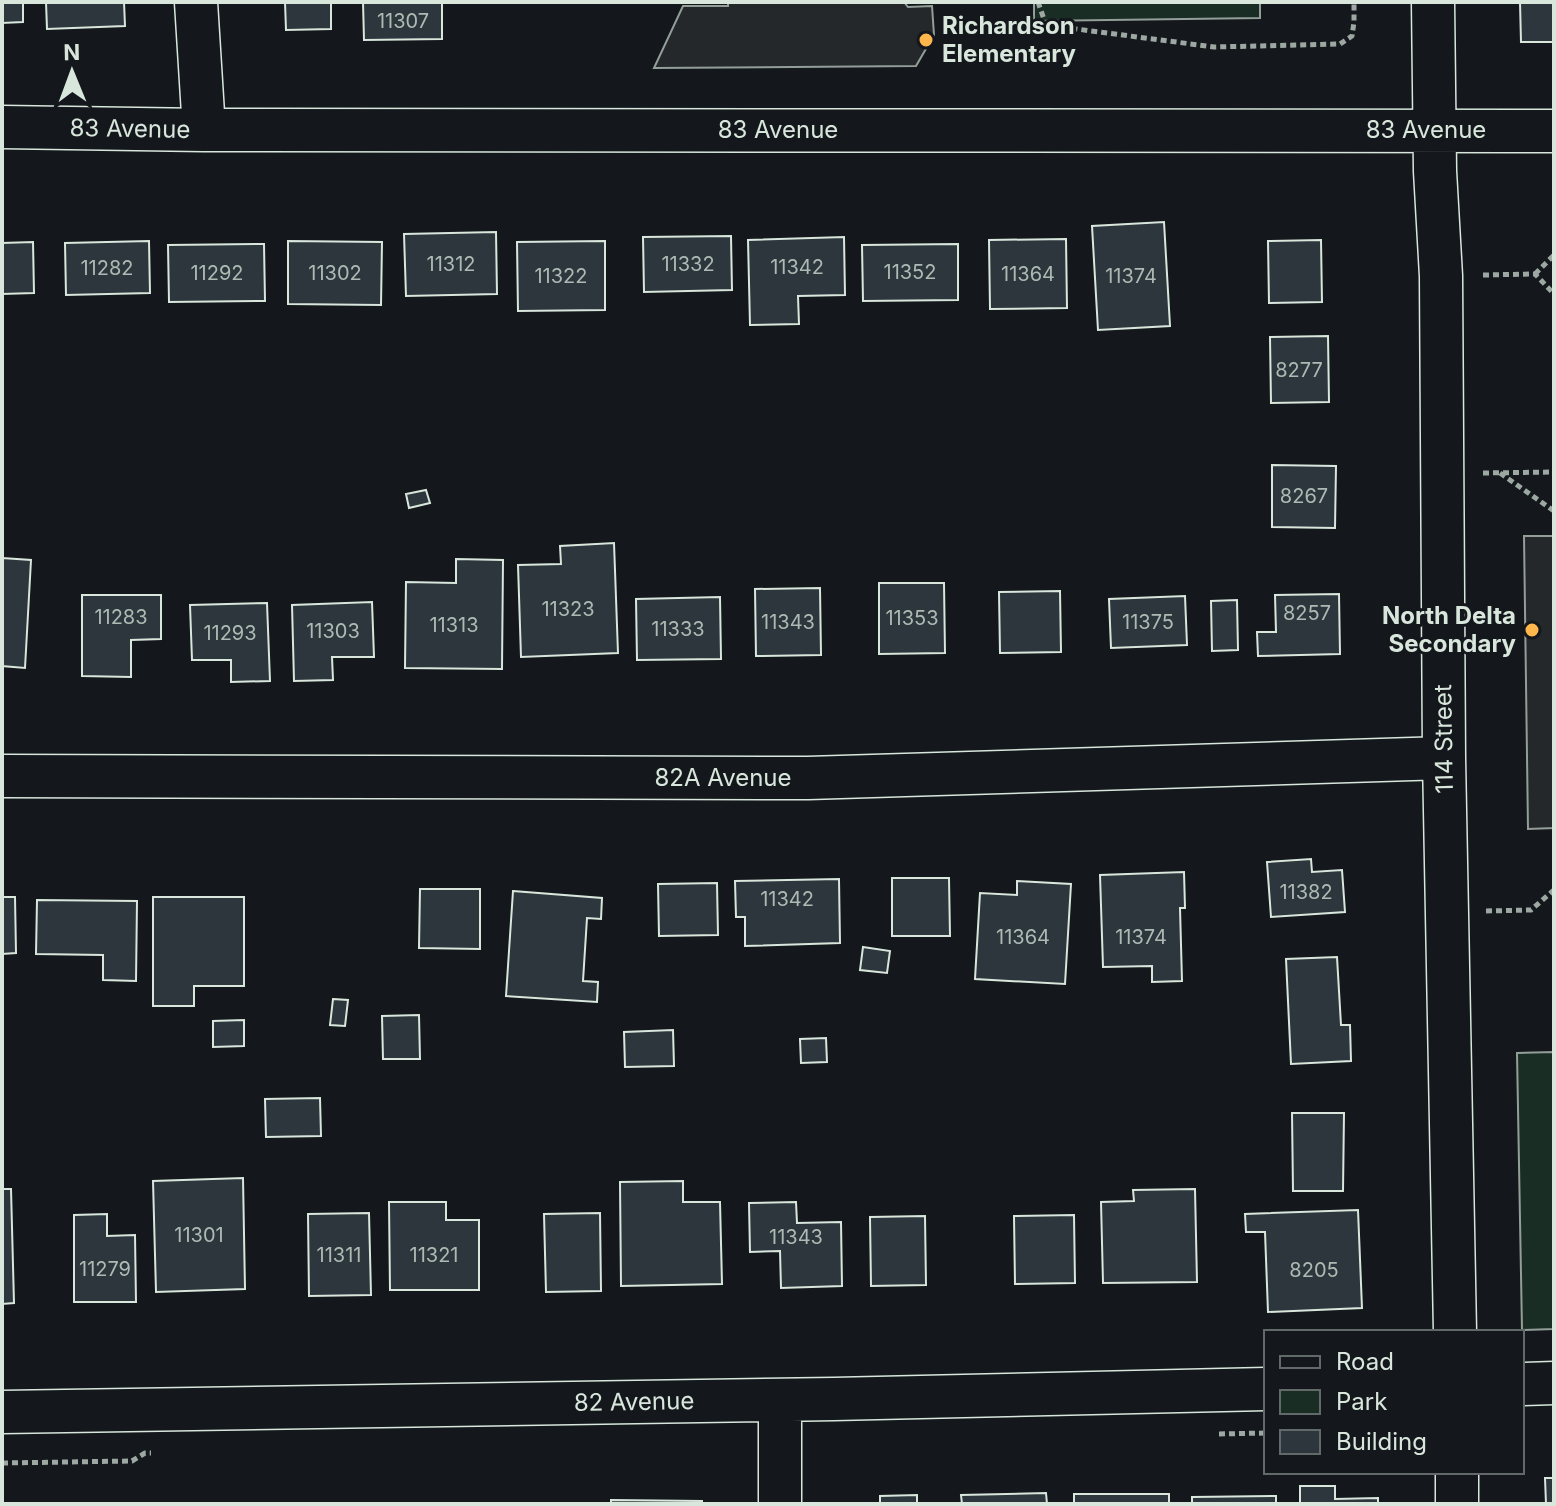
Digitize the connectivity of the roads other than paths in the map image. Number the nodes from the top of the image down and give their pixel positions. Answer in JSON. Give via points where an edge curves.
{"nodes":[{"id":1,"x":196,"y":2,"type":"edge"},
{"id":2,"x":1433,"y":2,"type":"edge"},
{"id":3,"x":2,"y":127,"type":"edge"},
{"id":4,"x":204,"y":130,"type":"junction"},
{"id":5,"x":1435,"y":130,"type":"junction"},
{"id":6,"x":1554,"y":131,"type":"edge"},
{"id":7,"x":1444,"y":758,"type":"junction"},
{"id":8,"x":2,"y":776,"type":"edge"},
{"id":9,"x":1455,"y":1330,"type":"edge"},
{"id":10,"x":1554,"y":1383,"type":"edge"},
{"id":11,"x":1524,"y":1384,"type":"edge"},
{"id":12,"x":1264,"y":1389,"type":"edge"},
{"id":13,"x":780,"y":1400,"type":"junction"},
{"id":14,"x":2,"y":1412,"type":"edge"},
{"id":15,"x":1457,"y":1474,"type":"edge"},
{"id":16,"x":780,"y":1504,"type":"edge"},
{"id":17,"x":1457,"y":1504,"type":"edge"}],
"edges":[{"from":1,"to":4,"type":"street"},
{"from":2,"to":5,"type":"street","name":"114 Street"},
{"from":3,"to":4,"type":"street","name":"83 Avenue"},
{"from":4,"to":5,"type":"street","name":"83 Avenue"},
{"from":5,"to":6,"type":"street","name":"83 Avenue"},
{"from":5,"to":7,"type":"street","name":"114 Street"},
{"from":7,"to":8,"type":"street","name":"82A Avenue","via":[[808,778]]},
{"from":7,"to":9,"type":"street","name":"114 Street"},
{"from":10,"to":11,"type":"street"},
{"from":12,"to":13,"type":"street","name":"82 Avenue"},
{"from":13,"to":14,"type":"street","name":"82 Avenue"},
{"from":13,"to":16,"type":"street"},
{"from":15,"to":17,"type":"street"}]}
